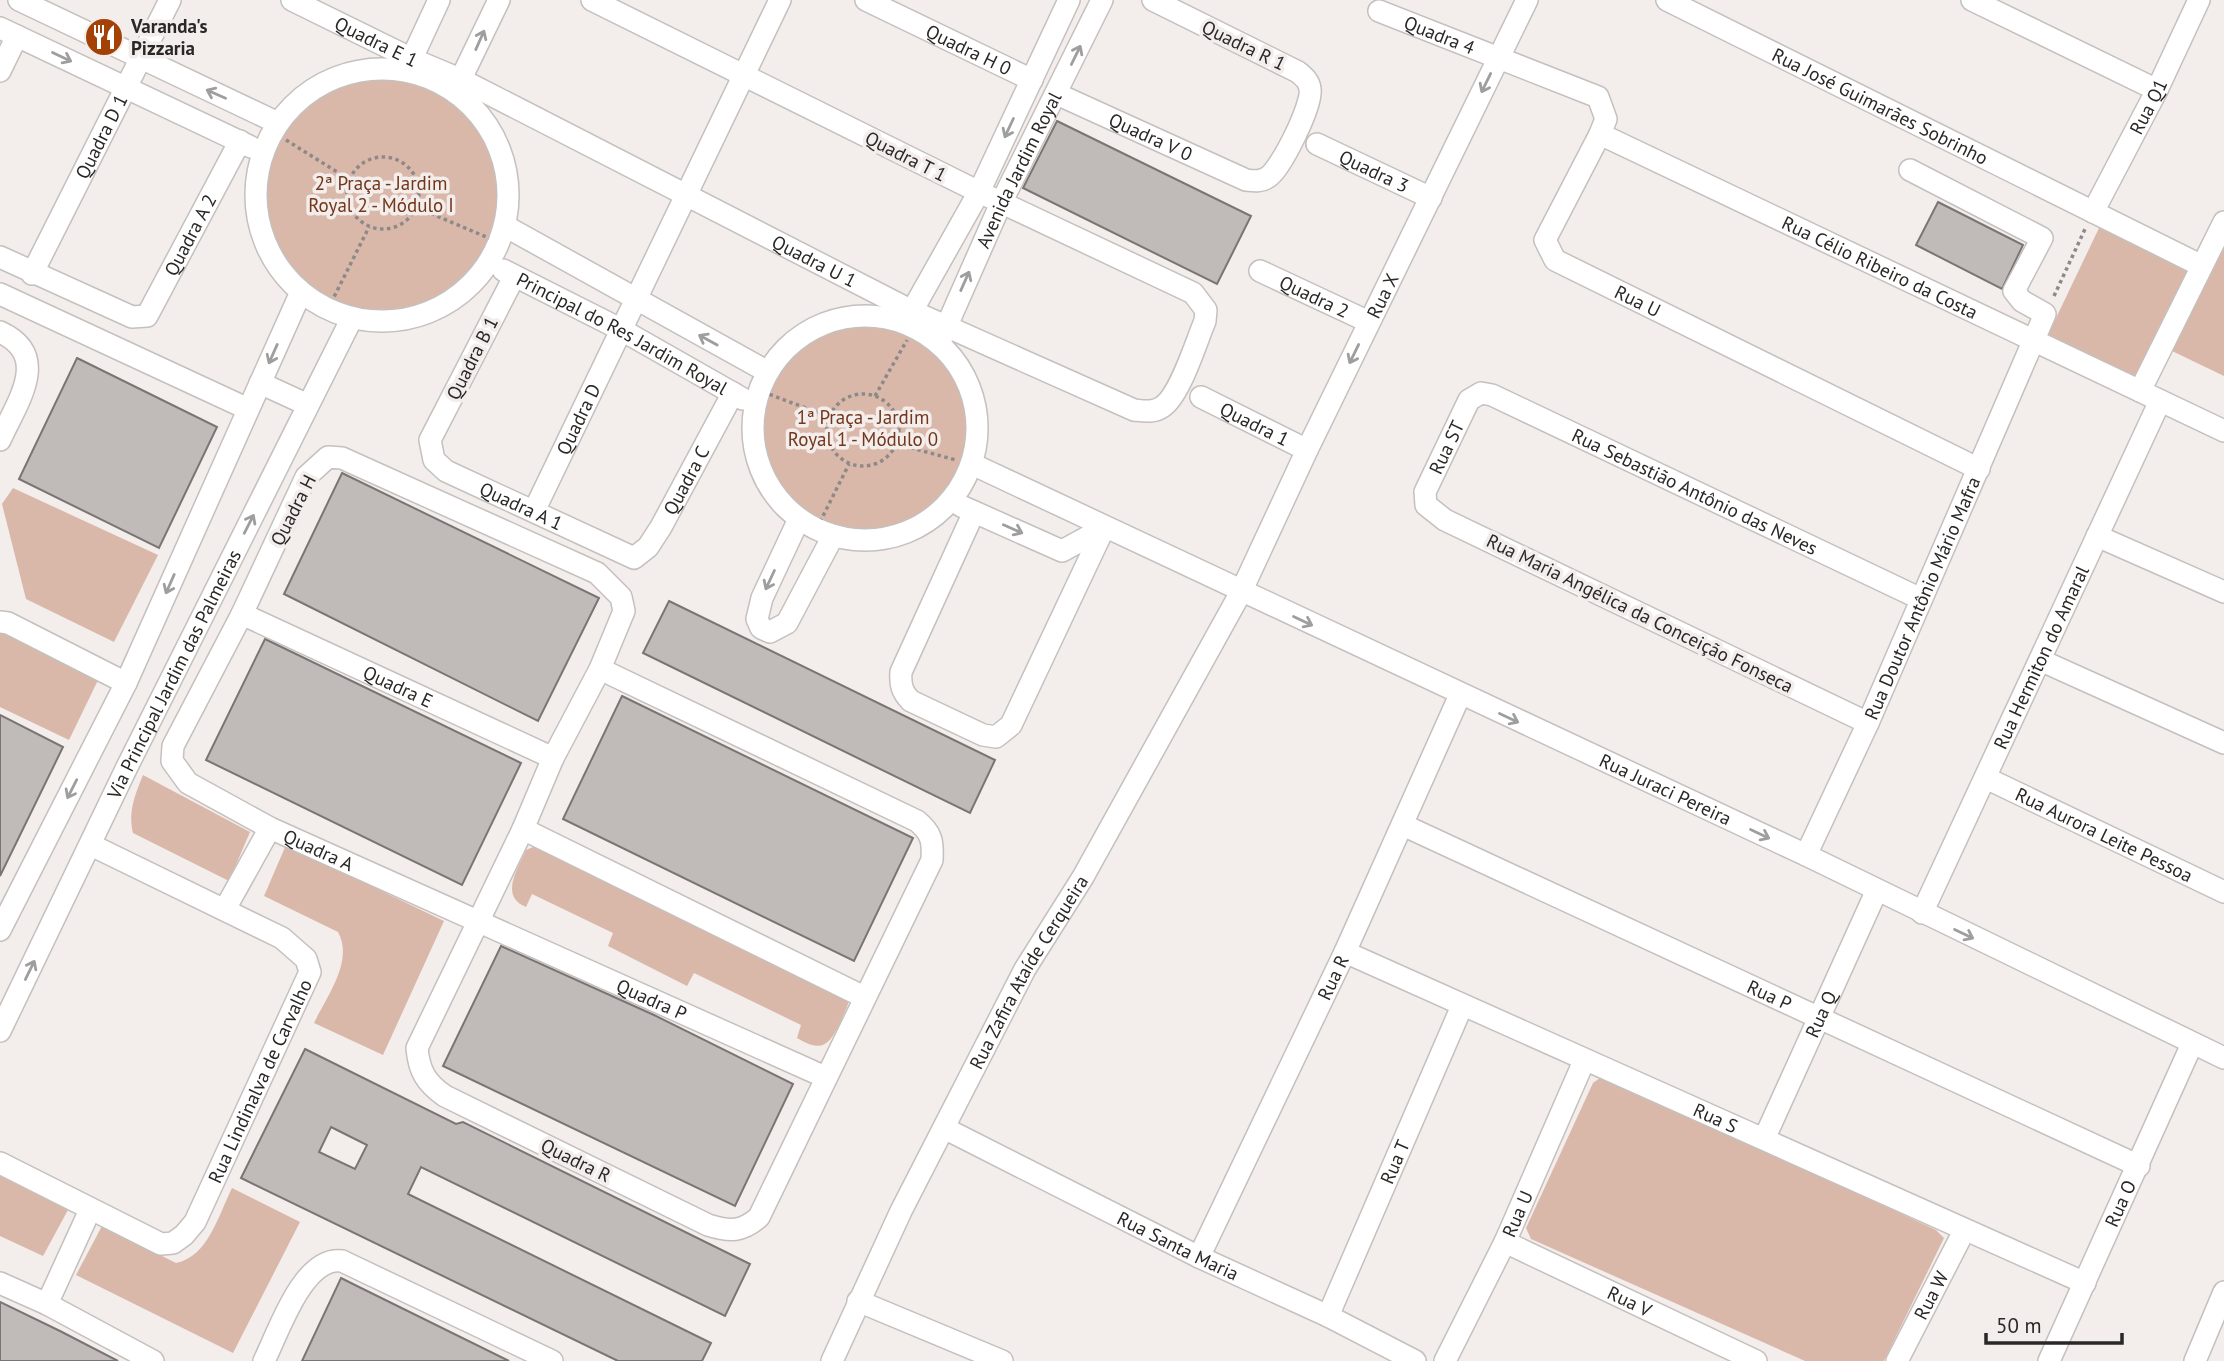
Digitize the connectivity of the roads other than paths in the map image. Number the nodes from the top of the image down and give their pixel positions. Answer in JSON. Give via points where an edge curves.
{"nodes":[{"id":1,"x":13,"y":0,"type":"edge"},
{"id":2,"x":19,"y":0,"type":"edge"},
{"id":3,"x":170,"y":0,"type":"edge"},
{"id":4,"x":292,"y":0,"type":"edge"},
{"id":5,"x":439,"y":0,"type":"edge"},
{"id":6,"x":499,"y":0,"type":"edge"},
{"id":7,"x":592,"y":0,"type":"edge"},
{"id":8,"x":780,"y":0,"type":"edge"},
{"id":9,"x":866,"y":0,"type":"edge"},
{"id":10,"x":1069,"y":0,"type":"edge"},
{"id":11,"x":1102,"y":0,"type":"edge"},
{"id":12,"x":1153,"y":0,"type":"edge"},
{"id":13,"x":1527,"y":0,"type":"edge"},
{"id":14,"x":1667,"y":0,"type":"edge"},
{"id":15,"x":1972,"y":0,"type":"edge"},
{"id":16,"x":2199,"y":0,"type":"edge"},
{"id":17,"x":1379,"y":11,"type":"dead end"},
{"id":18,"x":6,"y":30,"type":"edge"},
{"id":19,"x":1498,"y":58,"type":"junction"},
{"id":20,"x":139,"y":60,"type":"junction"},
{"id":21,"x":409,"y":65,"type":"junction"},
{"id":22,"x":0,"y":71,"type":"edge"},
{"id":23,"x":744,"y":75,"type":"junction"},
{"id":24,"x":1032,"y":80,"type":"junction"},
{"id":25,"x":458,"y":86,"type":"junction"},
{"id":26,"x":124,"y":87,"type":"junction"},
{"id":27,"x":2157,"y":90,"type":"junction"},
{"id":28,"x":1057,"y":94,"type":"junction"},
{"id":29,"x":275,"y":128,"type":"junction"},
{"id":30,"x":1600,"y":134,"type":"junction"},
{"id":31,"x":240,"y":141,"type":"junction"},
{"id":32,"x":1317,"y":144,"type":"dead end"},
{"id":33,"x":263,"y":152,"type":"junction"},
{"id":34,"x":1910,"y":170,"type":"dead end"},
{"id":35,"x":1246,"y":180,"type":"joint"},
{"id":36,"x":979,"y":192,"type":"junction"},
{"id":37,"x":687,"y":196,"type":"junction"},
{"id":38,"x":1430,"y":198,"type":"junction"},
{"id":39,"x":1000,"y":202,"type":"junction"},
{"id":40,"x":2092,"y":212,"type":"junction"},
{"id":41,"x":2224,"y":222,"type":"edge"},
{"id":42,"x":498,"y":244,"type":"junction"},
{"id":43,"x":0,"y":257,"type":"edge"},
{"id":44,"x":2202,"y":266,"type":"junction"},
{"id":45,"x":1260,"y":271,"type":"dead end"},
{"id":46,"x":32,"y":274,"type":"junction"},
{"id":47,"x":514,"y":277,"type":"junction"},
{"id":48,"x":301,"y":292,"type":"junction"},
{"id":49,"x":0,"y":293,"type":"edge"},
{"id":50,"x":635,"y":300,"type":"junction"},
{"id":51,"x":352,"y":318,"type":"junction"},
{"id":52,"x":910,"y":320,"type":"junction"},
{"id":53,"x":1369,"y":322,"type":"junction"},
{"id":54,"x":620,"y":329,"type":"junction"},
{"id":55,"x":0,"y":332,"type":"edge"},
{"id":56,"x":942,"y":335,"type":"junction"},
{"id":57,"x":2034,"y":338,"type":"junction"},
{"id":58,"x":260,"y":383,"type":"junction"},
{"id":59,"x":761,"y":389,"type":"junction"},
{"id":60,"x":2140,"y":391,"type":"junction"},
{"id":61,"x":733,"y":393,"type":"junction"},
{"id":62,"x":1201,"y":397,"type":"dead end"},
{"id":63,"x":1469,"y":400,"type":"joint"},
{"id":64,"x":2160,"y":401,"type":"junction"},
{"id":65,"x":308,"y":405,"type":"junction"},
{"id":66,"x":248,"y":409,"type":"junction"},
{"id":67,"x":2224,"y":431,"type":"edge"},
{"id":68,"x":0,"y":440,"type":"edge"},
{"id":69,"x":430,"y":440,"type":"joint"},
{"id":70,"x":1307,"y":450,"type":"junction"},
{"id":71,"x":972,"y":464,"type":"junction"},
{"id":72,"x":1979,"y":470,"type":"junction"},
{"id":73,"x":1425,"y":492,"type":"joint"},
{"id":74,"x":950,"y":502,"type":"junction"},
{"id":75,"x":534,"y":511,"type":"junction"},
{"id":76,"x":974,"y":512,"type":"junction"},
{"id":77,"x":1104,"y":528,"type":"junction"},
{"id":78,"x":2098,"y":536,"type":"junction"},
{"id":79,"x":630,"y":558,"type":"joint"},
{"id":80,"x":1241,"y":592,"type":"junction"},
{"id":81,"x":2224,"y":592,"type":"edge"},
{"id":82,"x":1921,"y":598,"type":"junction"},
{"id":83,"x":242,"y":614,"type":"junction"},
{"id":84,"x":3,"y":617,"type":"edge"},
{"id":85,"x":2040,"y":660,"type":"junction"},
{"id":86,"x":600,"y":669,"type":"junction"},
{"id":87,"x":126,"y":683,"type":"junction"},
{"id":88,"x":1460,"y":695,"type":"junction"},
{"id":89,"x":111,"y":713,"type":"junction"},
{"id":90,"x":1868,"y":723,"type":"junction"},
{"id":91,"x":146,"y":729,"type":"junction"},
{"id":92,"x":2224,"y":743,"type":"edge"},
{"id":93,"x":553,"y":758,"type":"junction"},
{"id":94,"x":172,"y":761,"type":"joint"},
{"id":95,"x":1986,"y":778,"type":"junction"},
{"id":96,"x":1403,"y":825,"type":"junction"},
{"id":97,"x":270,"y":828,"type":"junction"},
{"id":98,"x":523,"y":829,"type":"junction"},
{"id":99,"x":91,"y":845,"type":"junction"},
{"id":100,"x":1806,"y":855,"type":"junction"},
{"id":101,"x":1877,"y":890,"type":"junction"},
{"id":102,"x":2224,"y":892,"type":"edge"},
{"id":103,"x":6,"y":904,"type":"edge"},
{"id":104,"x":225,"y":909,"type":"junction"},
{"id":105,"x":1922,"y":913,"type":"junction"},
{"id":106,"x":477,"y":923,"type":"junction"},
{"id":107,"x":0,"y":930,"type":"edge"},
{"id":108,"x":1345,"y":953,"type":"junction"},
{"id":109,"x":863,"y":997,"type":"junction"},
{"id":110,"x":1462,"y":1006,"type":"junction"},
{"id":111,"x":1821,"y":1018,"type":"junction"},
{"id":112,"x":0,"y":1031,"type":"edge"},
{"id":113,"x":2192,"y":1044,"type":"junction"},
{"id":114,"x":2224,"y":1058,"type":"edge"},
{"id":115,"x":1584,"y":1062,"type":"junction"},
{"id":116,"x":825,"y":1077,"type":"junction"},
{"id":117,"x":944,"y":1128,"type":"junction"},
{"id":118,"x":1765,"y":1137,"type":"junction"},
{"id":119,"x":0,"y":1163,"type":"edge"},
{"id":120,"x":2138,"y":1166,"type":"junction"},
{"id":121,"x":90,"y":1210,"type":"junction"},
{"id":122,"x":1964,"y":1230,"type":"junction"},
{"id":123,"x":1505,"y":1242,"type":"junction"},
{"id":124,"x":1199,"y":1257,"type":"junction"},
{"id":125,"x":0,"y":1283,"type":"edge"},
{"id":126,"x":2085,"y":1283,"type":"junction"},
{"id":127,"x":2224,"y":1292,"type":"edge"},
{"id":128,"x":858,"y":1301,"type":"junction"},
{"id":129,"x":47,"y":1304,"type":"junction"},
{"id":130,"x":1328,"y":1316,"type":"junction"},
{"id":131,"x":153,"y":1361,"type":"edge"},
{"id":132,"x":264,"y":1361,"type":"edge"},
{"id":133,"x":552,"y":1361,"type":"edge"},
{"id":134,"x":832,"y":1361,"type":"edge"},
{"id":135,"x":1002,"y":1361,"type":"edge"},
{"id":136,"x":1415,"y":1361,"type":"edge"},
{"id":137,"x":1445,"y":1361,"type":"edge"},
{"id":138,"x":1756,"y":1361,"type":"edge"},
{"id":139,"x":1897,"y":1361,"type":"edge"},
{"id":140,"x":2049,"y":1361,"type":"edge"},
{"id":141,"x":2195,"y":1361,"type":"edge"}],
"edges":[{"from":1,"to":18,"type":"street"},
{"from":2,"to":20,"type":"street"},
{"from":3,"to":20,"type":"street","name":"Quadra D 1"},
{"from":4,"to":21,"type":"street","name":"Quadra E 1"},
{"from":5,"to":21,"type":"street"},
{"from":25,"to":6,"type":"street","one_way":true},
{"from":7,"to":23,"type":"street","name":"Quadra T 1"},
{"from":8,"to":23,"type":"street","name":"Quadra D"},
{"from":9,"to":24,"type":"street","name":"Quadra H 0"},
{"from":10,"to":24,"type":"street","name":"Avenida Jardim Royal"},
{"from":28,"to":11,"type":"street","name":"Avenida Jardim Royal","one_way":true},
{"from":12,"to":35,"type":"street","name":"Quadra R 1","via":[[1306,79],[1310,100],[1288,147],[1268,177]]},
{"from":13,"to":19,"type":"street","name":"Rua X"},
{"from":14,"to":40,"type":"street","name":"Rua José Guimarães Sobrinho"},
{"from":15,"to":27,"type":"street"},
{"from":16,"to":27,"type":"street","name":"Rua Q1"},
{"from":17,"to":19,"type":"street","name":"Quadra 4"},
{"from":18,"to":22,"type":"street"},
{"from":18,"to":26,"type":"street","one_way":true},
{"from":19,"to":30,"type":"street","name":"Rua U","via":[[1598,97],[1605,119]]},
{"from":19,"to":38,"type":"street","name":"Rua X","one_way":true},
{"from":20,"to":26,"type":"street","name":"Quadra D 1"},
{"from":29,"to":20,"type":"street","one_way":true},
{"from":21,"to":25,"type":"street","name":"Quadra E 1"},
{"from":21,"to":29,"type":"street","via":[[347,74],[321,85],[297,101]]},
{"from":23,"to":36,"type":"street","name":"Quadra T 1"},
{"from":23,"to":37,"type":"street","name":"Quadra D"},
{"from":24,"to":36,"type":"street","name":"Avenida Jardim Royal","one_way":true},
{"from":25,"to":37,"type":"street","name":"Quadra U 1"},
{"from":25,"to":42,"type":"street","via":[[494,137],[501,156],[508,196]]},
{"from":26,"to":31,"type":"street"},
{"from":26,"to":46,"type":"street","name":"Quadra D 1"},
{"from":27,"to":40,"type":"street","name":"Rua Q1"},
{"from":28,"to":35,"type":"street","name":"Quadra V 0"},
{"from":28,"to":39,"type":"street","name":"Avenida Jardim Royal"},
{"from":29,"to":33,"type":"street"},
{"from":30,"to":57,"type":"street","name":"Rua Célio Ribeiro da Costa"},
{"from":30,"to":72,"type":"street","name":"Rua U","via":[[1545,240],[1555,260]]},
{"from":31,"to":33,"type":"street"},
{"from":31,"to":46,"type":"street","name":"Quadra A 2","via":[[147,316],[132,317]]},
{"from":32,"to":38,"type":"street","name":"Quadra 3"},
{"from":33,"to":48,"type":"street","via":[[256,195],[260,228],[272,258]]},
{"from":34,"to":57,"type":"street","name":"Rua Doutor Antônio Mário Mafra","via":[[2042,238],[2014,291],[2045,314]]},
{"from":36,"to":39,"type":"street","name":"Quadra T 1"},
{"from":36,"to":52,"type":"street","name":"Avenida Jardim Royal"},
{"from":37,"to":50,"type":"street","name":"Quadra D"},
{"from":37,"to":52,"type":"street","name":"Quadra U 1"},
{"from":38,"to":53,"type":"street","name":"Rua X"},
{"from":56,"to":39,"type":"street","name":"Avenida Jardim Royal","one_way":true},
{"from":39,"to":56,"type":"street","name":"Quadra T 1","via":[[1193,292],[1206,310],[1205,321],[1173,396],[1149,412],[1134,410]]},
{"from":40,"to":44,"type":"street","name":"Rua José Guimarães Sobrinho"},
{"from":41,"to":44,"type":"street"},
{"from":42,"to":47,"type":"street","name":"Principal do Res Jardim Royal"},
{"from":42,"to":50,"type":"street","name":"Principal do Res Jardim Royal"},
{"from":42,"to":51,"type":"street","via":[[464,292],[430,313],[391,322]]},
{"from":43,"to":46,"type":"street"},
{"from":44,"to":60,"type":"street"},
{"from":45,"to":53,"type":"street","name":"Quadra 2"},
{"from":47,"to":54,"type":"street","name":"Principal do Res Jardim Royal"},
{"from":47,"to":69,"type":"street","name":"Quadra B 1"},
{"from":48,"to":51,"type":"street"},
{"from":48,"to":58,"type":"street","name":"Via Principal Jardim das Palmeiras","one_way":true},
{"from":49,"to":66,"type":"street"},
{"from":50,"to":54,"type":"street","name":"Quadra D"},
{"from":59,"to":50,"type":"street","name":"Principal do Res Jardim Royal","one_way":true},
{"from":51,"to":65,"type":"street","name":"Via Principal Jardim das Palmeiras"},
{"from":52,"to":56,"type":"street","name":"Quadra U 1"},
{"from":52,"to":59,"type":"street","via":[[864,316],[826,323],[783,351]]},
{"from":53,"to":70,"type":"street","name":"Rua X","one_way":true},
{"from":54,"to":61,"type":"street","name":"Principal do Res Jardim Royal"},
{"from":54,"to":75,"type":"street","name":"Quadra D"},
{"from":55,"to":68,"type":"street","via":[[23,348],[28,375]]},
{"from":56,"to":71,"type":"street","via":[[973,399],[977,432]]},
{"from":57,"to":60,"type":"street","name":"Rua Célio Ribeiro da Costa"},
{"from":57,"to":72,"type":"street","name":"Rua Doutor Antônio Mário Mafra"},
{"from":58,"to":65,"type":"street"},
{"from":58,"to":66,"type":"street","name":"Via Principal Jardim das Palmeiras"},
{"from":59,"to":61,"type":"street","name":"Principal do Res Jardim Royal"},
{"from":59,"to":74,"type":"street","via":[[753,430],[756,456],[780,501],[816,528],[878,540],[921,526]]},
{"from":60,"to":64,"type":"street","name":"Rua Célio Ribeiro da Costa"},
{"from":61,"to":79,"type":"street","name":"Quadra C","via":[[661,527],[643,552]]},
{"from":62,"to":70,"type":"street","name":"Quadra 1"},
{"from":63,"to":73,"type":"street","name":"Rua ST"},
{"from":63,"to":82,"type":"street","name":"Rua Sebastião Antônio das Neves","via":[[1481,393],[1492,394]]},
{"from":64,"to":67,"type":"street","name":"Rua Célio Ribeiro da Costa"},
{"from":64,"to":78,"type":"street","name":"Rua Hermiton do Amaral"},
{"from":91,"to":65,"type":"street","name":"Via Principal Jardim das Palmeiras","one_way":true},
{"from":66,"to":87,"type":"street","name":"Via Principal Jardim das Palmeiras","one_way":true},
{"from":69,"to":75,"type":"street","name":"Quadra A 1","via":[[434,460],[446,471]]},
{"from":70,"to":80,"type":"street","name":"Rua X"},
{"from":71,"to":74,"type":"street"},
{"from":71,"to":77,"type":"street","name":"Rua Juraci Pereira"},
{"from":72,"to":82,"type":"street","name":"Rua Doutor Antônio Mário Mafra"},
{"from":73,"to":90,"type":"street","name":"Rua Maria Angélica da Conceição Fonseca","via":[[1426,505],[1445,520]]},
{"from":74,"to":76,"type":"street"},
{"from":75,"to":79,"type":"street","name":"Quadra A 1"},
{"from":76,"to":77,"type":"street","one_way":true,"via":[[1062,551]]},
{"from":76,"to":77,"type":"street","via":[[900,683],[911,701],[996,737],[1011,725]]},
{"from":77,"to":80,"type":"street","name":"Rua Juraci Pereira"},
{"from":78,"to":81,"type":"street"},
{"from":78,"to":85,"type":"street","name":"Rua Hermiton do Amaral"},
{"from":80,"to":88,"type":"street","name":"Rua Juraci Pereira","one_way":true},
{"from":80,"to":117,"type":"street","name":"Rua Zafira Ataíde Cerqueira","via":[[1083,877],[1024,969]]},
{"from":82,"to":90,"type":"street","name":"Rua Doutor Antônio Mário Mafra"},
{"from":83,"to":86,"type":"street","name":"Quadra H","via":[[306,477],[328,457],[342,458],[597,573],[621,597],[624,611]]},
{"from":83,"to":93,"type":"street","name":"Quadra E"},
{"from":83,"to":94,"type":"street","name":"Quadra H","via":[[173,746]]},
{"from":84,"to":87,"type":"street"},
{"from":85,"to":92,"type":"street"},
{"from":85,"to":95,"type":"street","name":"Rua Hermiton do Amaral"},
{"from":86,"to":93,"type":"street"},
{"from":86,"to":109,"type":"street","via":[[928,830],[932,860]]},
{"from":87,"to":89,"type":"street","name":"Via Principal Jardim das Palmeiras"},
{"from":88,"to":96,"type":"street","name":"Rua R"},
{"from":88,"to":100,"type":"street","name":"Rua Juraci Pereira","one_way":true},
{"from":89,"to":91,"type":"street"},
{"from":89,"to":103,"type":"street","name":"Via Principal Jardim das Palmeiras","one_way":true},
{"from":90,"to":100,"type":"street","name":"Rua Doutor Antônio Mário Mafra"},
{"from":91,"to":99,"type":"street","name":"Via Principal Jardim das Palmeiras"},
{"from":93,"to":98,"type":"street"},
{"from":94,"to":97,"type":"street","name":"Quadra A","via":[[188,783]]},
{"from":95,"to":102,"type":"street","name":"Rua Aurora Leite Pessoa"},
{"from":95,"to":105,"type":"street","name":"Rua Hermiton do Amaral"},
{"from":96,"to":108,"type":"street","name":"Rua R"},
{"from":96,"to":111,"type":"street","name":"Rua P"},
{"from":97,"to":104,"type":"street"},
{"from":97,"to":106,"type":"street","name":"Quadra A"},
{"from":98,"to":106,"type":"street"},
{"from":98,"to":109,"type":"street"},
{"from":99,"to":104,"type":"street","name":"Rua Lindinalva de Carvalho"},
{"from":112,"to":99,"type":"street","name":"Via Principal Jardim das Palmeiras","one_way":true},
{"from":100,"to":101,"type":"street","name":"Rua Juraci Pereira"},
{"from":101,"to":105,"type":"street","name":"Rua Juraci Pereira"},
{"from":101,"to":111,"type":"street","name":"Rua Q"},
{"from":103,"to":107,"type":"street","name":"Via Principal Jardim das Palmeiras"},
{"from":104,"to":121,"type":"street","name":"Rua Lindinalva de Carvalho","via":[[296,947],[310,972],[305,986],[195,1222],[184,1235],[161,1244]]},
{"from":105,"to":113,"type":"street","name":"Rua Juraci Pereira","one_way":true},
{"from":106,"to":116,"type":"street","name":"Quadra P"},
{"from":106,"to":116,"type":"street","name":"Quadra R","via":[[417,1048],[422,1074],[430,1086],[708,1225],[737,1230],[760,1217]]},
{"from":108,"to":110,"type":"street","name":"Rua S"},
{"from":108,"to":124,"type":"street","name":"Rua R"},
{"from":109,"to":116,"type":"street"},
{"from":110,"to":115,"type":"street","name":"Rua S"},
{"from":110,"to":130,"type":"street","name":"Rua T"},
{"from":111,"to":118,"type":"street","name":"Rua Q"},
{"from":111,"to":120,"type":"street","name":"Rua P"},
{"from":113,"to":114,"type":"street","name":"Rua Juraci Pereira"},
{"from":113,"to":120,"type":"street","name":"Rua O"},
{"from":115,"to":118,"type":"street","name":"Rua S"},
{"from":115,"to":123,"type":"street","name":"Rua U"},
{"from":117,"to":124,"type":"street","name":"Rua Santa Maria"},
{"from":117,"to":128,"type":"street","name":"Rua Zafira Ataíde Cerqueira"},
{"from":118,"to":122,"type":"street","name":"Rua S"},
{"from":119,"to":121,"type":"street","name":"Rua Lindinalva de Carvalho"},
{"from":120,"to":126,"type":"street","name":"Rua O"},
{"from":121,"to":129,"type":"street"},
{"from":122,"to":126,"type":"street","name":"Rua S"},
{"from":122,"to":139,"type":"street","name":"Rua W"},
{"from":123,"to":137,"type":"street","name":"Rua U"},
{"from":123,"to":138,"type":"street","name":"Rua V"},
{"from":124,"to":130,"type":"street","name":"Rua Santa Maria"},
{"from":125,"to":129,"type":"street"},
{"from":126,"to":140,"type":"street","name":"Rua O"},
{"from":127,"to":141,"type":"street"},
{"from":128,"to":134,"type":"street","name":"Rua Zafira Ataíde Cerqueira"},
{"from":128,"to":135,"type":"street"},
{"from":129,"to":131,"type":"street"},
{"from":130,"to":136,"type":"street","name":"Rua Santa Maria"},
{"from":132,"to":133,"type":"street","via":[[303,1284],[313,1270],[333,1260]]}]}
